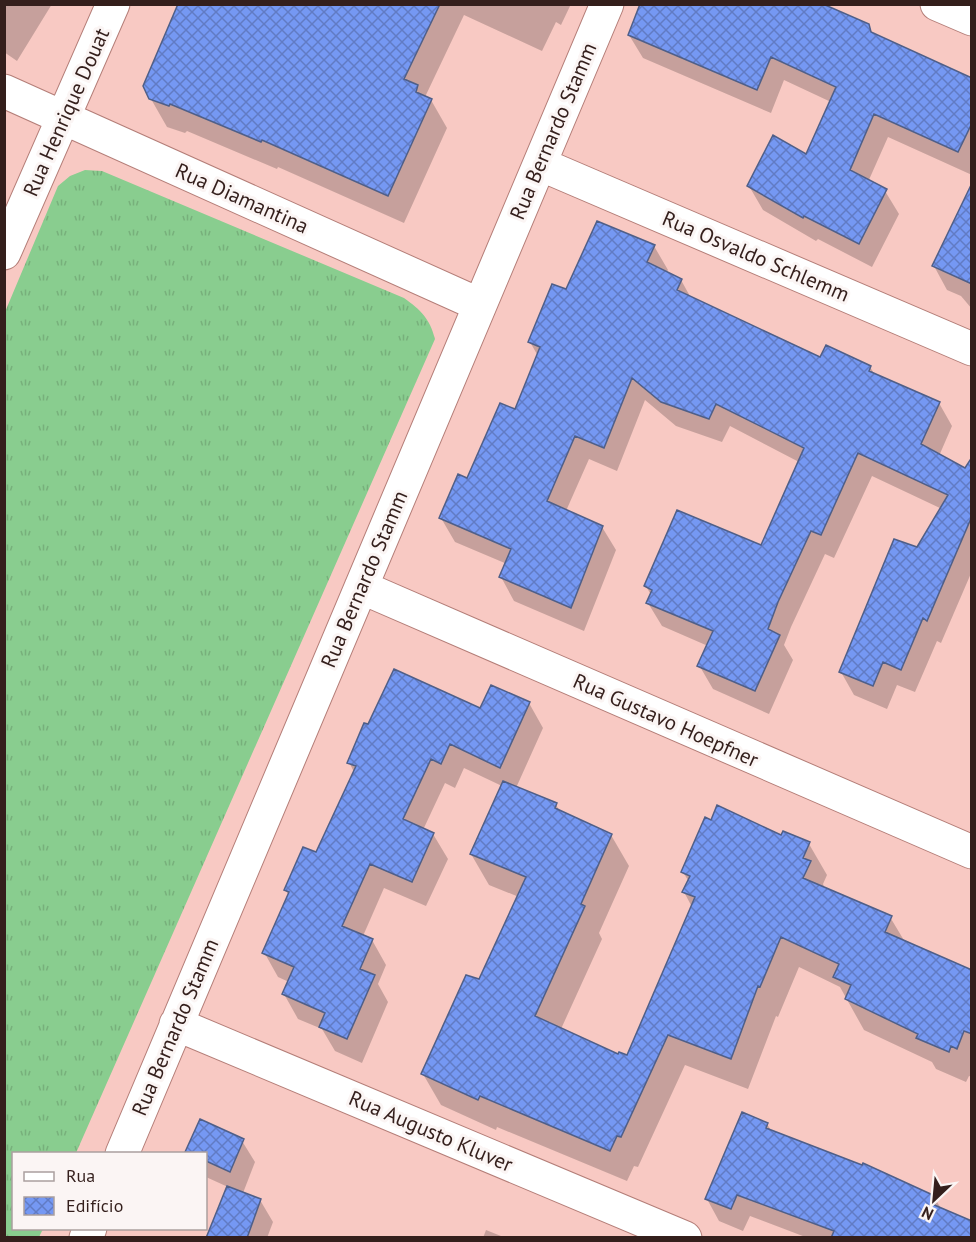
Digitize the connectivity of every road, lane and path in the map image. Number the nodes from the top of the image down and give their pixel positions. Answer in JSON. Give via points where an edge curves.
{"nodes":[{"id":1,"x":113,"y":4,"type":"edge"},
{"id":2,"x":607,"y":4,"type":"edge"},
{"id":3,"x":937,"y":4,"type":"edge"},
{"id":4,"x":972,"y":19,"type":"edge"},
{"id":5,"x":4,"y":91,"type":"edge"},
{"id":6,"x":64,"y":118,"type":"junction"},
{"id":7,"x":540,"y":164,"type":"junction"},
{"id":8,"x":4,"y":253,"type":"edge"},
{"id":9,"x":480,"y":305,"type":"junction"},
{"id":10,"x":972,"y":349,"type":"edge"},
{"id":11,"x":361,"y":587,"type":"junction"},
{"id":12,"x":972,"y":852,"type":"edge"},
{"id":13,"x":176,"y":1024,"type":"junction"},
{"id":14,"x":123,"y":1152,"type":"edge"},
{"id":15,"x":685,"y":1238,"type":"edge"}],
"edges":[{"from":1,"to":6,"type":"street","name":"Rua Henrique Douat"},
{"from":2,"to":7,"type":"street","name":"Rua Bernardo Stamm"},
{"from":3,"to":4,"type":"street"},
{"from":5,"to":6,"type":"street","name":"Rua Diamantina"},
{"from":6,"to":8,"type":"street","name":"Rua Henrique Douat"},
{"from":6,"to":9,"type":"street","name":"Rua Diamantina"},
{"from":7,"to":9,"type":"street","name":"Rua Bernardo Stamm"},
{"from":7,"to":10,"type":"street","name":"Rua Osvaldo Schlemm"},
{"from":9,"to":11,"type":"street","name":"Rua Bernardo Stamm"},
{"from":11,"to":12,"type":"street","name":"Rua Gustavo Hoepfner"},
{"from":11,"to":13,"type":"street","name":"Rua Bernardo Stamm"},
{"from":13,"to":14,"type":"street","name":"Rua Bernardo Stamm"},
{"from":13,"to":15,"type":"street","name":"Rua Augusto Kluver"}]}
